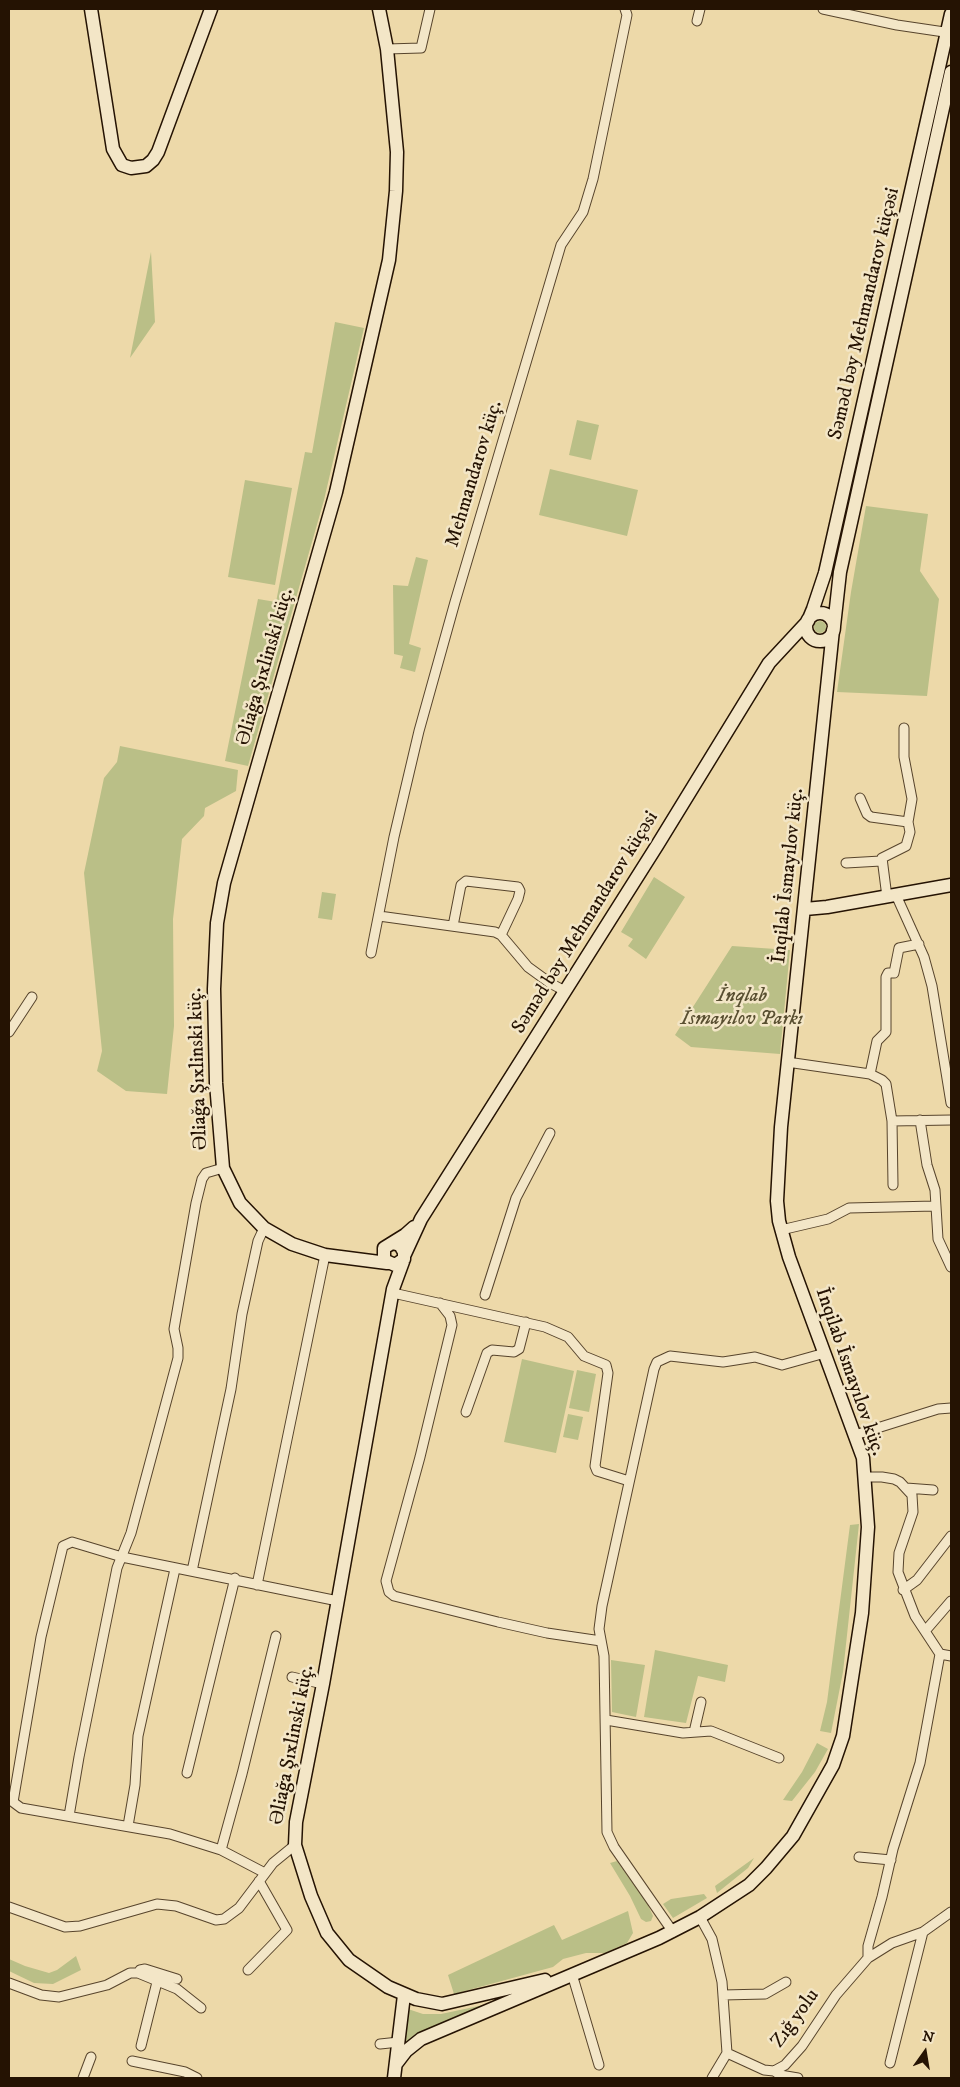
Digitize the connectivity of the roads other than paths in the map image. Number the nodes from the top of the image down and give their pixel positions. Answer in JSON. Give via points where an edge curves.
{"nodes":[{"id":1,"x":91,"y":9,"type":"edge"},
{"id":2,"x":211,"y":9,"type":"edge"},
{"id":3,"x":379,"y":9,"type":"edge"},
{"id":4,"x":430,"y":9,"type":"edge"},
{"id":5,"x":626,"y":9,"type":"edge"},
{"id":6,"x":700,"y":9,"type":"edge"},
{"id":7,"x":823,"y":9,"type":"edge"},
{"id":8,"x":951,"y":14,"type":"edge"},
{"id":9,"x":697,"y":21,"type":"dead end"},
{"id":10,"x":949,"y":32,"type":"edge"},
{"id":11,"x":387,"y":49,"type":"junction"},
{"id":12,"x":951,"y":72,"type":"edge"},
{"id":13,"x":808,"y":620,"type":"junction"},
{"id":14,"x":834,"y":628,"type":"junction"},
{"id":15,"x":815,"y":640,"type":"junction"},
{"id":16,"x":782,"y":647,"type":"junction"},
{"id":17,"x":830,"y":676,"type":"junction"},
{"id":18,"x":904,"y":728,"type":"dead end"},
{"id":19,"x":860,"y":798,"type":"dead end"},
{"id":20,"x":908,"y":822,"type":"junction"},
{"id":21,"x":882,"y":861,"type":"junction"},
{"id":22,"x":846,"y":864,"type":"dead end"},
{"id":23,"x":951,"y":885,"type":"edge"},
{"id":24,"x":892,"y":896,"type":"junction"},
{"id":25,"x":805,"y":909,"type":"junction"},
{"id":26,"x":379,"y":916,"type":"junction"},
{"id":27,"x":454,"y":926,"type":"junction"},
{"id":28,"x":501,"y":935,"type":"junction"},
{"id":29,"x":918,"y":944,"type":"junction"},
{"id":30,"x":371,"y":954,"type":"dead end"},
{"id":31,"x":565,"y":991,"type":"junction"},
{"id":32,"x":32,"y":997,"type":"dead end"},
{"id":33,"x":9,"y":1032,"type":"edge"},
{"id":34,"x":788,"y":1062,"type":"junction"},
{"id":35,"x":870,"y":1074,"type":"junction"},
{"id":36,"x":951,"y":1103,"type":"edge"},
{"id":37,"x":920,"y":1120,"type":"junction"},
{"id":38,"x":951,"y":1120,"type":"edge"},
{"id":39,"x":892,"y":1121,"type":"junction"},
{"id":40,"x":550,"y":1133,"type":"dead end"},
{"id":41,"x":222,"y":1168,"type":"junction"},
{"id":42,"x":893,"y":1185,"type":"dead end"},
{"id":43,"x":935,"y":1206,"type":"junction"},
{"id":44,"x":421,"y":1219,"type":"junction"},
{"id":45,"x":264,"y":1228,"type":"junction"},
{"id":46,"x":781,"y":1230,"type":"junction"},
{"id":47,"x":390,"y":1244,"type":"junction"},
{"id":48,"x":325,"y":1255,"type":"junction"},
{"id":49,"x":404,"y":1257,"type":"junction"},
{"id":50,"x":357,"y":1259,"type":"junction"},
{"id":51,"x":387,"y":1263,"type":"junction"},
{"id":52,"x":951,"y":1267,"type":"edge"},
{"id":53,"x":393,"y":1291,"type":"junction"},
{"id":54,"x":485,"y":1295,"type":"dead end"},
{"id":55,"x":440,"y":1303,"type":"junction"},
{"id":56,"x":526,"y":1322,"type":"junction"},
{"id":57,"x":825,"y":1353,"type":"junction"},
{"id":58,"x":951,"y":1408,"type":"edge"},
{"id":59,"x":466,"y":1412,"type":"dead end"},
{"id":60,"x":855,"y":1435,"type":"junction"},
{"id":61,"x":865,"y":1477,"type":"junction"},
{"id":62,"x":629,"y":1481,"type":"junction"},
{"id":63,"x":906,"y":1488,"type":"junction"},
{"id":64,"x":933,"y":1490,"type":"dead end"},
{"id":65,"x":951,"y":1536,"type":"edge"},
{"id":66,"x":122,"y":1558,"type":"junction"},
{"id":67,"x":175,"y":1568,"type":"junction"},
{"id":68,"x":192,"y":1571,"type":"junction"},
{"id":69,"x":235,"y":1578,"type":"junction"},
{"id":70,"x":257,"y":1585,"type":"junction"},
{"id":71,"x":903,"y":1590,"type":"junction"},
{"id":72,"x":338,"y":1601,"type":"junction"},
{"id":73,"x":951,"y":1601,"type":"edge"},
{"id":74,"x":926,"y":1630,"type":"junction"},
{"id":75,"x":276,"y":1636,"type":"dead end"},
{"id":76,"x":601,"y":1641,"type":"junction"},
{"id":77,"x":940,"y":1654,"type":"junction"},
{"id":78,"x":951,"y":1656,"type":"edge"},
{"id":79,"x":292,"y":1677,"type":"dead end"},
{"id":80,"x":323,"y":1684,"type":"junction"},
{"id":81,"x":701,"y":1702,"type":"dead end"},
{"id":82,"x":606,"y":1720,"type":"junction"},
{"id":83,"x":694,"y":1732,"type":"junction"},
{"id":84,"x":779,"y":1758,"type":"dead end"},
{"id":85,"x":187,"y":1772,"type":"dead end"},
{"id":86,"x":70,"y":1816,"type":"junction"},
{"id":87,"x":128,"y":1826,"type":"junction"},
{"id":88,"x":295,"y":1845,"type":"junction"},
{"id":89,"x":221,"y":1850,"type":"junction"},
{"id":90,"x":859,"y":1857,"type":"dead end"},
{"id":91,"x":890,"y":1860,"type":"junction"},
{"id":92,"x":264,"y":1873,"type":"junction"},
{"id":93,"x":259,"y":1881,"type":"junction"},
{"id":94,"x":9,"y":1907,"type":"edge"},
{"id":95,"x":951,"y":1912,"type":"edge"},
{"id":96,"x":700,"y":1917,"type":"junction"},
{"id":97,"x":673,"y":1932,"type":"junction"},
{"id":98,"x":923,"y":1932,"type":"junction"},
{"id":99,"x":868,"y":1958,"type":"junction"},
{"id":100,"x":248,"y":1970,"type":"dead end"},
{"id":101,"x":138,"y":1973,"type":"junction"},
{"id":102,"x":572,"y":1974,"type":"junction"},
{"id":103,"x":177,"y":1979,"type":"dead end"},
{"id":104,"x":157,"y":1982,"type":"junction"},
{"id":105,"x":786,"y":1982,"type":"dead end"},
{"id":106,"x":9,"y":1983,"type":"edge"},
{"id":107,"x":404,"y":1995,"type":"junction"},
{"id":108,"x":723,"y":1995,"type":"junction"},
{"id":109,"x":201,"y":2008,"type":"dead end"},
{"id":110,"x":399,"y":2042,"type":"junction"},
{"id":111,"x":380,"y":2044,"type":"dead end"},
{"id":112,"x":141,"y":2046,"type":"dead end"},
{"id":113,"x":727,"y":2053,"type":"junction"},
{"id":114,"x":90,"y":2057,"type":"dead end"},
{"id":115,"x":132,"y":2061,"type":"dead end"},
{"id":116,"x":890,"y":2063,"type":"dead end"},
{"id":117,"x":396,"y":2064,"type":"junction"},
{"id":118,"x":599,"y":2065,"type":"dead end"},
{"id":119,"x":774,"y":2071,"type":"junction"},
{"id":120,"x":83,"y":2078,"type":"edge"},
{"id":121,"x":196,"y":2078,"type":"edge"},
{"id":122,"x":394,"y":2078,"type":"edge"},
{"id":123,"x":712,"y":2078,"type":"edge"},
{"id":124,"x":798,"y":2078,"type":"edge"}],
"edges":[{"from":1,"to":2,"type":"main road","via":[[113,149],[122,165],[131,168],[146,166],[158,152]]},
{"from":3,"to":11,"type":"main road","name":"Əliağa Şıxlinski küç."},
{"from":4,"to":11,"type":"street","via":[[421,48]]},
{"from":5,"to":26,"type":"street","name":"Mehmandarov küç.","via":[[593,179],[582,212],[561,245],[488,491],[419,731]]},
{"from":6,"to":9,"type":"street"},
{"from":7,"to":10,"type":"street"},
{"from":8,"to":10,"type":"main road","name":"Səməd bəy Mehmandarov küçəsi"},
{"from":10,"to":13,"type":"main road","name":"Səməd bəy Mehmandarov küçəsi","via":[[825,573]]},
{"from":11,"to":41,"type":"main road","name":"Əliağa Şıxlinski küç.","via":[[397,152],[389,260],[336,492],[228,865],[217,923],[214,989]]},
{"from":12,"to":14,"type":"main road","name":"Səməd bəy Mehmandarov küçəsi","via":[[840,572]]},
{"from":13,"to":14,"type":"main road","via":[[823,614],[830,618]]},
{"from":13,"to":15,"type":"main road","via":[[808,634]]},
{"from":13,"to":16,"type":"main road","name":"Səməd bəy Mehmandarov küçəsi"},
{"from":14,"to":15,"type":"main road","via":[[828,638]]},
{"from":14,"to":17,"type":"main road","name":"Səməd bəy Mehmandarov küçəsi"},
{"from":15,"to":16,"type":"main road","via":[[800,640]]},
{"from":15,"to":17,"type":"main road","via":[[824,651]]},
{"from":16,"to":31,"type":"main road","name":"Səməd bəy Mehmandarov küçəsi"},
{"from":17,"to":25,"type":"main road","name":"İnqilab İsmayılov küç."},
{"from":18,"to":20,"type":"street","via":[[904,757],[912,799]]},
{"from":19,"to":20,"type":"street","via":[[871,817]]},
{"from":20,"to":21,"type":"street","via":[[910,832],[906,846],[885,855]]},
{"from":21,"to":22,"type":"street"},
{"from":21,"to":24,"type":"street"},
{"from":23,"to":24,"type":"main road"},
{"from":24,"to":25,"type":"main road"},
{"from":24,"to":29,"type":"street"},
{"from":25,"to":34,"type":"main road","name":"İnqilab İsmayılov küç."},
{"from":26,"to":27,"type":"street"},
{"from":26,"to":30,"type":"street","name":"Mehmandarov küç."},
{"from":27,"to":28,"type":"street"},
{"from":27,"to":28,"type":"street","via":[[461,885],[466,882],[518,887],[518,899]]},
{"from":28,"to":31,"type":"street","via":[[528,967]]},
{"from":29,"to":35,"type":"street","via":[[899,948],[894,973],[888,973],[886,977],[886,1032],[877,1041]]},
{"from":29,"to":36,"type":"street","via":[[932,986]]},
{"from":31,"to":44,"type":"main road","name":"Səməd bəy Mehmandarov küçəsi"},
{"from":32,"to":33,"type":"street"},
{"from":34,"to":35,"type":"street"},
{"from":34,"to":46,"type":"main road","name":"İnqilab İsmayılov küç.","via":[[777,1186]]},
{"from":35,"to":39,"type":"street","via":[[878,1076],[886,1084]]},
{"from":37,"to":38,"type":"street"},
{"from":37,"to":39,"type":"street"},
{"from":37,"to":43,"type":"street","via":[[927,1165],[935,1190]]},
{"from":39,"to":42,"type":"street"},
{"from":40,"to":54,"type":"street","via":[[516,1198]]},
{"from":41,"to":45,"type":"main road","name":"Əliağa Şıxlinski küç.","via":[[240,1203]]},
{"from":41,"to":66,"type":"street","via":[[206,1173],[202,1179],[174,1329],[178,1358]]},
{"from":43,"to":46,"type":"street","via":[[849,1208],[828,1219]]},
{"from":43,"to":52,"type":"street","via":[[938,1239]]},
{"from":44,"to":47,"type":"main road"},
{"from":44,"to":49,"type":"main road"},
{"from":45,"to":48,"type":"main road","name":"Əliağa Şıxlinski küç.","via":[[292,1244]]},
{"from":45,"to":68,"type":"street","via":[[258,1241],[242,1314],[231,1389]]},
{"from":46,"to":57,"type":"main road","name":"İnqilab İsmayılov küç."},
{"from":47,"to":49,"type":"main road","via":[[403,1248]]},
{"from":47,"to":50,"type":"main road"},
{"from":47,"to":51,"type":"main road","via":[[382,1252]]},
{"from":48,"to":50,"type":"main road","name":"Əliağa Şıxlinski küç."},
{"from":48,"to":70,"type":"street"},
{"from":49,"to":51,"type":"main road","via":[[395,1265]]},
{"from":49,"to":53,"type":"main road"},
{"from":50,"to":51,"type":"main road","name":"Əliağa Şıxlinski küç."},
{"from":51,"to":53,"type":"main road"},
{"from":53,"to":55,"type":"street"},
{"from":53,"to":72,"type":"main road","name":"Əliağa Şıxlinski küç."},
{"from":55,"to":56,"type":"street"},
{"from":55,"to":76,"type":"street","via":[[450,1316],[452,1325],[386,1581],[389,1592],[394,1596],[498,1622]]},
{"from":56,"to":59,"type":"street","via":[[519,1349],[487,1353]]},
{"from":56,"to":62,"type":"street","via":[[568,1337],[584,1356],[606,1365],[608,1372],[595,1466],[597,1471]]},
{"from":57,"to":60,"type":"main road","name":"İnqilab İsmayılov küç."},
{"from":57,"to":62,"type":"street","via":[[782,1365],[748,1356],[723,1362],[664,1357],[654,1369]]},
{"from":58,"to":60,"type":"street"},
{"from":60,"to":61,"type":"main road","name":"İnqilab İsmayılov küç."},
{"from":61,"to":63,"type":"street","via":[[894,1479]]},
{"from":61,"to":96,"type":"main road","name":"İnqilab İsmayılov küç.","via":[[868,1527],[862,1613],[846,1724],[839,1750],[809,1810],[780,1854],[749,1884]]},
{"from":62,"to":76,"type":"street","via":[[602,1606]]},
{"from":63,"to":64,"type":"street"},
{"from":63,"to":71,"type":"street","via":[[914,1503],[897,1564]]},
{"from":65,"to":71,"type":"street","via":[[917,1580]]},
{"from":66,"to":67,"type":"street"},
{"from":66,"to":86,"type":"street","via":[[115,1578]]},
{"from":66,"to":86,"type":"street","via":[[72,1542],[63,1546],[41,1637],[13,1802],[21,1808]]},
{"from":67,"to":68,"type":"street"},
{"from":67,"to":87,"type":"street","via":[[138,1736]]},
{"from":68,"to":69,"type":"street"},
{"from":69,"to":70,"type":"street"},
{"from":69,"to":85,"type":"street"},
{"from":70,"to":72,"type":"street"},
{"from":71,"to":74,"type":"street","via":[[915,1616]]},
{"from":72,"to":80,"type":"main road","name":"Əliağa Şıxlinski küç."},
{"from":73,"to":74,"type":"street"},
{"from":74,"to":77,"type":"street"},
{"from":75,"to":89,"type":"street"},
{"from":76,"to":82,"type":"street"},
{"from":77,"to":78,"type":"street"},
{"from":77,"to":91,"type":"street","via":[[920,1763]]},
{"from":79,"to":80,"type":"street"},
{"from":80,"to":88,"type":"main road","name":"Əliağa Şıxlinski küç.","via":[[296,1822]]},
{"from":81,"to":83,"type":"street"},
{"from":82,"to":83,"type":"street"},
{"from":82,"to":97,"type":"street","via":[[607,1832]]},
{"from":83,"to":84,"type":"street","via":[[711,1731]]},
{"from":86,"to":87,"type":"street"},
{"from":87,"to":89,"type":"street","via":[[170,1834]]},
{"from":88,"to":92,"type":"street"},
{"from":88,"to":107,"type":"main road","name":"Əliağa Şıxlinski küç.","via":[[319,1917],[331,1941],[364,1973]]},
{"from":89,"to":92,"type":"street"},
{"from":90,"to":91,"type":"street"},
{"from":91,"to":99,"type":"street","via":[[868,1946]]},
{"from":92,"to":93,"type":"street"},
{"from":93,"to":94,"type":"street","via":[[239,1908],[224,1919],[216,1920],[176,1906],[157,1904],[80,1926],[65,1927]]},
{"from":93,"to":100,"type":"street","via":[[287,1930]]},
{"from":95,"to":98,"type":"street","name":"Zığ yolu"},
{"from":96,"to":97,"type":"main road","name":"İnqilab İsmayılov küç."},
{"from":96,"to":108,"type":"street","via":[[712,1939]]},
{"from":97,"to":102,"type":"main road","name":"İnqilab İsmayılov küç."},
{"from":98,"to":99,"type":"street","name":"Zığ yolu"},
{"from":98,"to":116,"type":"street"},
{"from":99,"to":119,"type":"street","name":"Zığ yolu","via":[[836,1995],[802,2046]]},
{"from":101,"to":103,"type":"street","via":[[145,1969]]},
{"from":101,"to":104,"type":"street"},
{"from":101,"to":106,"type":"street","via":[[59,1997],[41,1995]]},
{"from":102,"to":107,"type":"main road","name":"Əliağa Şıxlinski küç.","via":[[442,2004]]},
{"from":102,"to":117,"type":"main road","via":[[420,2040]]},
{"from":102,"to":118,"type":"street"},
{"from":104,"to":109,"type":"street","via":[[177,1989]]},
{"from":104,"to":112,"type":"street"},
{"from":105,"to":108,"type":"street","via":[[764,1994]]},
{"from":107,"to":110,"type":"main road"},
{"from":108,"to":113,"type":"street"},
{"from":110,"to":111,"type":"street"},
{"from":110,"to":117,"type":"main road"},
{"from":113,"to":119,"type":"street","name":"Zığ yolu","via":[[764,2070]]},
{"from":113,"to":123,"type":"street"},
{"from":114,"to":120,"type":"street"},
{"from":115,"to":121,"type":"street","via":[[185,2072]]},
{"from":117,"to":122,"type":"main road"},
{"from":119,"to":124,"type":"street"}]}
